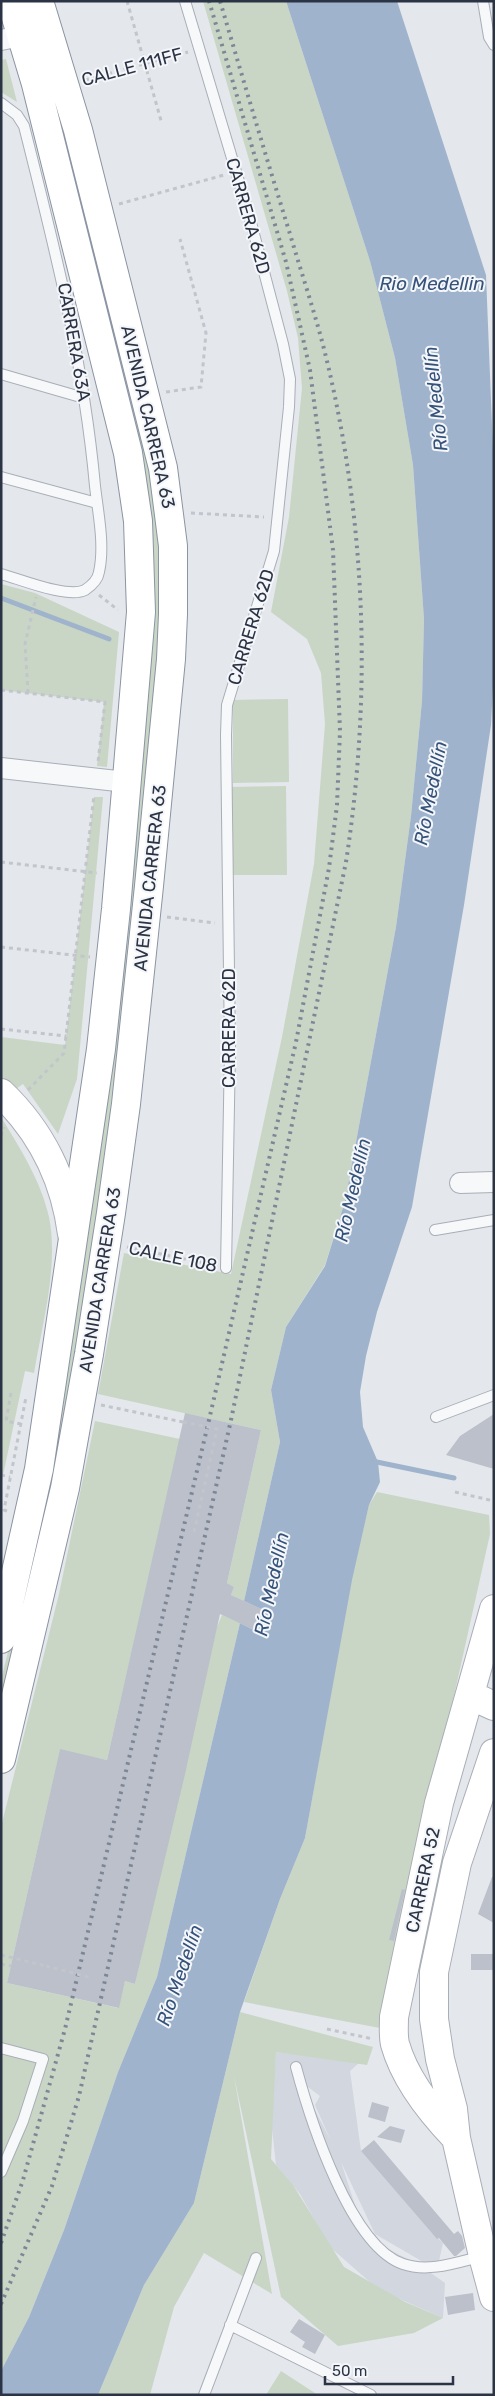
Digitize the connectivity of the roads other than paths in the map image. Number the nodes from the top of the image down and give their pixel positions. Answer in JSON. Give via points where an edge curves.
{"nodes":[{"id":1,"x":11,"y":1,"type":"edge"},
{"id":2,"x":40,"y":1,"type":"edge"},
{"id":3,"x":185,"y":1,"type":"edge"},
{"id":4,"x":483,"y":1,"type":"edge"},
{"id":5,"x":11,"y":38,"type":"edge"},
{"id":6,"x":494,"y":45,"type":"edge"},
{"id":7,"x":1,"y":103,"type":"edge"},
{"id":8,"x":1,"y":374,"type":"edge"},
{"id":9,"x":84,"y":398,"type":"junction"},
{"id":10,"x":1,"y":477,"type":"edge"},
{"id":11,"x":97,"y":503,"type":"junction"},
{"id":12,"x":1,"y":574,"type":"edge"},
{"id":13,"x":1,"y":768,"type":"edge"},
{"id":14,"x":126,"y":782,"type":"junction"},
{"id":15,"x":13,"y":1093,"type":"edge"},
{"id":16,"x":494,"y":1182,"type":"edge"},
{"id":17,"x":460,"y":1183,"type":"dead end"},
{"id":18,"x":494,"y":1220,"type":"edge"},
{"id":19,"x":434,"y":1230,"type":"dead end"},
{"id":20,"x":72,"y":1240,"type":"junction"},
{"id":21,"x":226,"y":1268,"type":"road end"},
{"id":22,"x":494,"y":1395,"type":"edge"},
{"id":23,"x":436,"y":1417,"type":"dead end"},
{"id":24,"x":493,"y":1620,"type":"edge"},
{"id":25,"x":1,"y":1639,"type":"edge"},
{"id":26,"x":482,"y":1700,"type":"edge"},
{"id":27,"x":494,"y":1753,"type":"edge"},
{"id":28,"x":1,"y":1759,"type":"edge"},
{"id":29,"x":1,"y":2048,"type":"edge"},
{"id":30,"x":440,"y":2059,"type":"junction"},
{"id":31,"x":403,"y":2066,"type":"junction"},
{"id":32,"x":296,"y":2068,"type":"dead end"},
{"id":33,"x":456,"y":2138,"type":"junction"},
{"id":34,"x":1,"y":2172,"type":"edge"},
{"id":35,"x":483,"y":2256,"type":"junction"},
{"id":36,"x":256,"y":2258,"type":"dead end"},
{"id":37,"x":494,"y":2297,"type":"edge"},
{"id":38,"x":230,"y":2325,"type":"junction"},
{"id":39,"x":204,"y":2395,"type":"edge"},
{"id":40,"x":371,"y":2395,"type":"edge"}],
"edges":[{"from":1,"to":5,"type":"main road","name":"AVENIDA CARRERA 63"},
{"from":2,"to":28,"type":"main road","name":"AVENIDA CARRERA 63","via":[[99,210],[163,468],[170,512],[173,574],[171,659],[126,1104],[89,1354],[51,1551]]},
{"from":3,"to":21,"type":"lane","name":"CARRERA 62D","via":[[236,171],[284,344],[290,379],[274,551],[227,705],[230,1050]]},
{"from":4,"to":6,"type":"lane","via":[[489,37]]},
{"from":5,"to":14,"type":"main road","name":"AVENIDA CARRERA 63","via":[[36,84],[114,394],[134,489],[141,612]]},
{"from":7,"to":9,"type":"lane","name":"CARRERA 63A","via":[[17,114],[24,126],[58,259]]},
{"from":8,"to":9,"type":"lane"},
{"from":9,"to":11,"type":"lane","name":"CARRERA 63A"},
{"from":10,"to":11,"type":"lane"},
{"from":11,"to":12,"type":"lane","name":"CARRERA 63A","via":[[100,569],[94,582],[85,590],[67,593]]},
{"from":13,"to":14,"type":"street"},
{"from":14,"to":20,"type":"main road","name":"AVENIDA CARRERA 63","via":[[104,1028]]},
{"from":15,"to":20,"type":"main road","via":[[47,1153],[66,1201]]},
{"from":16,"to":17,"type":"street"},
{"from":18,"to":19,"type":"lane"},
{"from":20,"to":25,"type":"main road","name":"AVENIDA CARRERA 63","via":[[39,1469]]},
{"from":22,"to":23,"type":"lane"},
{"from":24,"to":26,"type":"main road","name":"CARRERA 52"},
{"from":26,"to":31,"type":"main road","name":"CARRERA 52","via":[[439,1803],[394,2017],[394,2042]]},
{"from":27,"to":30,"type":"main road","name":"CARRERA 52","via":[[456,1863],[434,1972],[434,2019]]},
{"from":29,"to":34,"type":"lane","via":[[43,2059],[23,2121]]},
{"from":30,"to":31,"type":"main road","via":[[418,2068]]},
{"from":30,"to":33,"type":"main road","name":"CARRERA 52","via":[[453,2109]]},
{"from":31,"to":33,"type":"main road","name":"CARRERA 52","via":[[433,2114]]},
{"from":32,"to":35,"type":"lane","via":[[312,2124],[337,2182],[368,2236],[382,2252],[404,2264],[428,2268]]},
{"from":33,"to":35,"type":"main road","name":"CARRERA 52"},
{"from":35,"to":37,"type":"main road","name":"CARRERA 52"},
{"from":36,"to":38,"type":"lane"},
{"from":38,"to":39,"type":"lane"},
{"from":38,"to":40,"type":"lane"}]}
